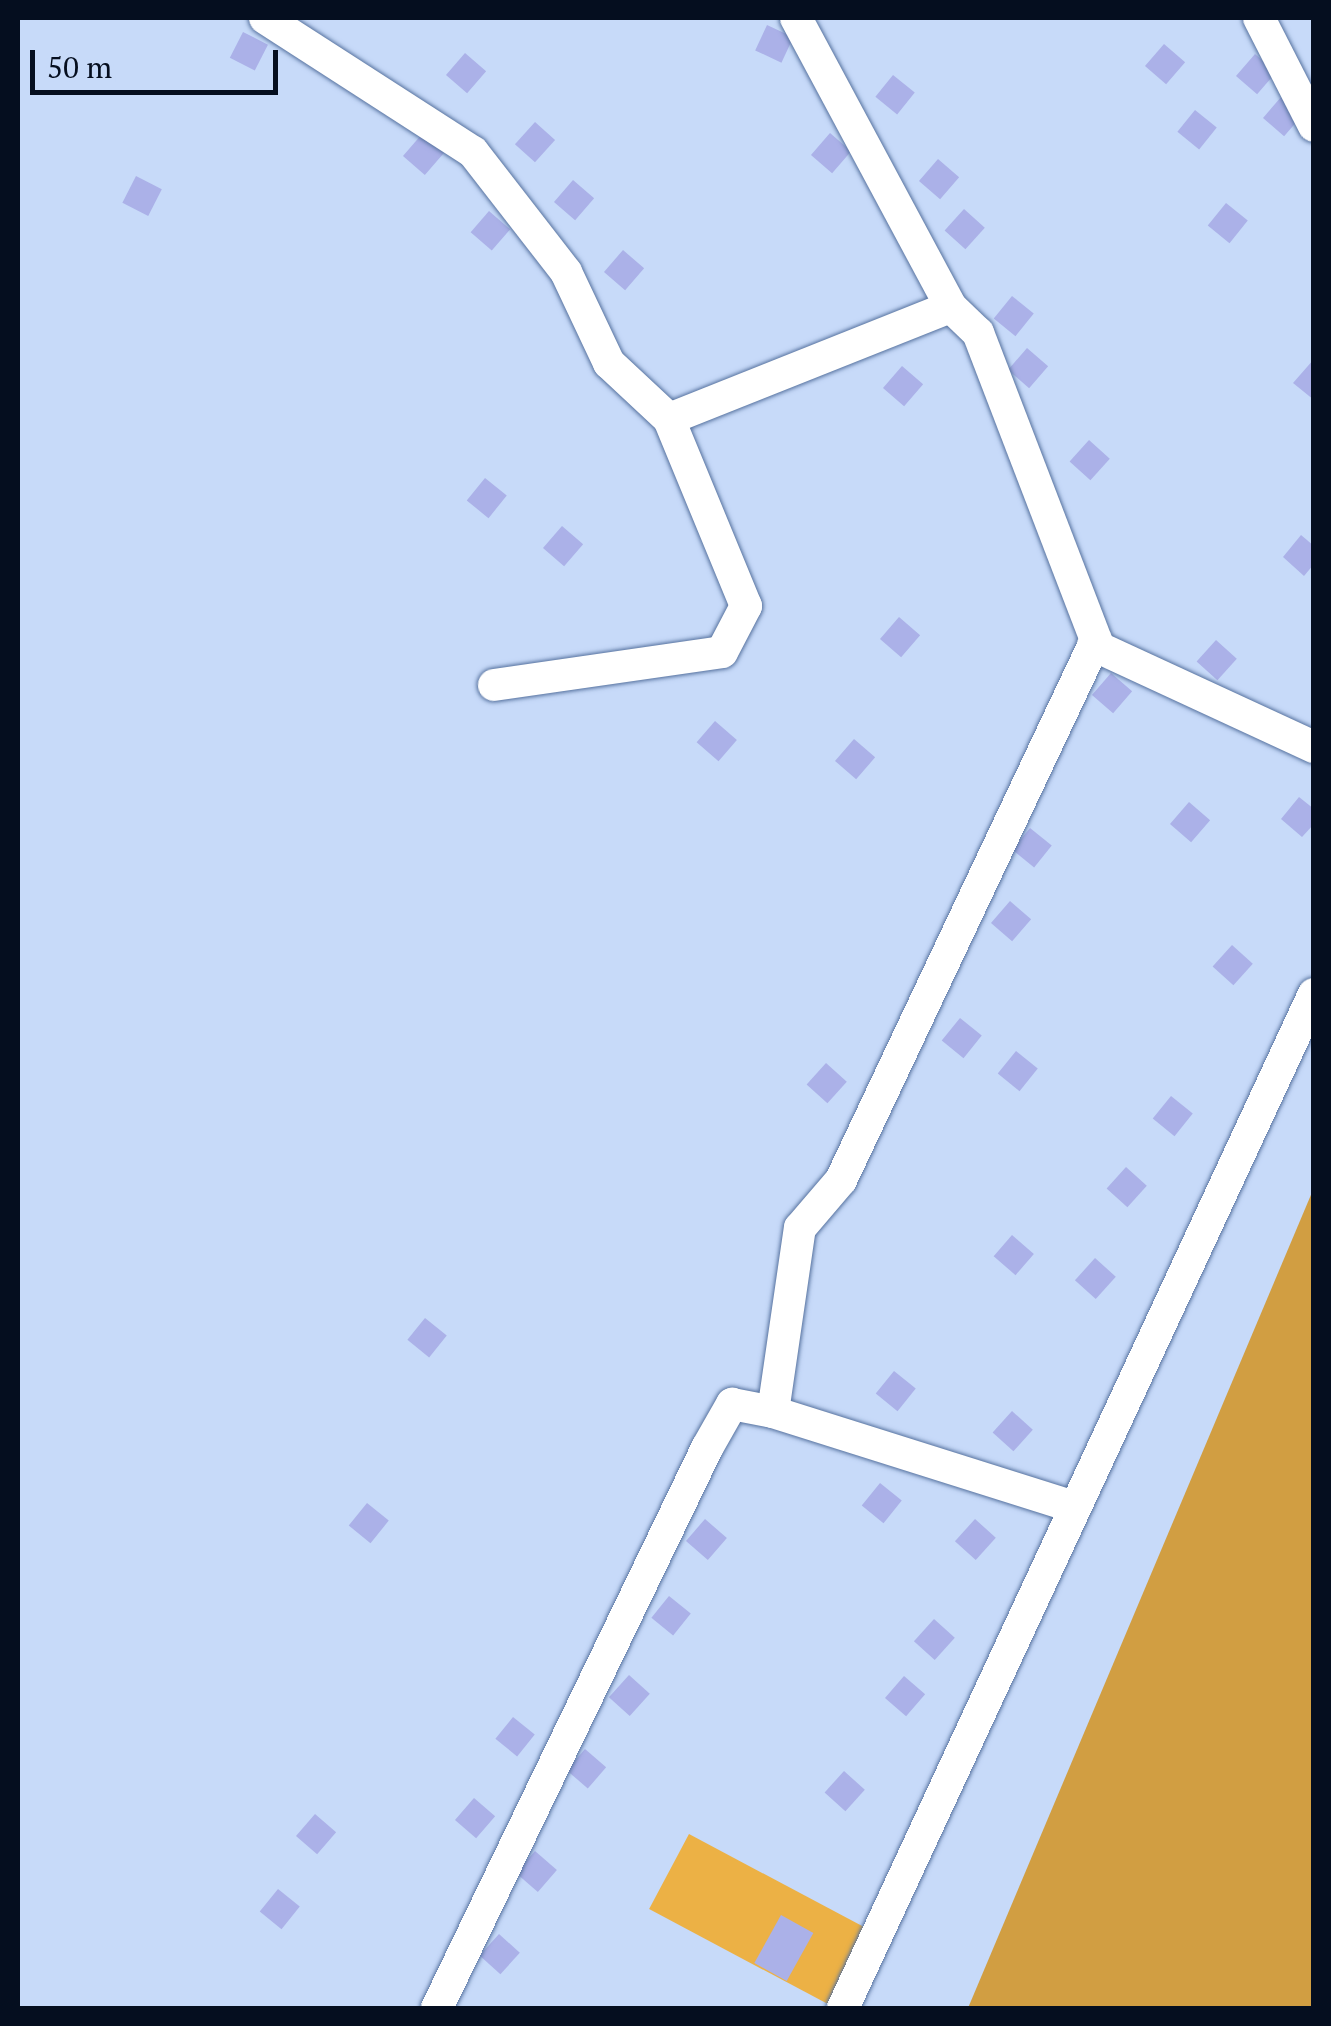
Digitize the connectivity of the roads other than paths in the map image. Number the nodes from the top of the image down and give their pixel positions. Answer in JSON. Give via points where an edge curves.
{"nodes":[{"id":1,"x":265,"y":18,"type":"edge"},
{"id":2,"x":796,"y":18,"type":"edge"},
{"id":3,"x":1258,"y":18,"type":"edge"},
{"id":4,"x":1314,"y":126,"type":"edge"},
{"id":5,"x":951,"y":307,"type":"junction"},
{"id":6,"x":669,"y":420,"type":"junction"},
{"id":7,"x":1094,"y":645,"type":"junction"},
{"id":8,"x":494,"y":685,"type":"dead end"},
{"id":9,"x":1314,"y":747,"type":"edge"},
{"id":10,"x":1314,"y":994,"type":"edge"},
{"id":11,"x":772,"y":1412,"type":"junction"},
{"id":12,"x":1072,"y":1506,"type":"junction"},
{"id":13,"x":437,"y":2008,"type":"edge"},
{"id":14,"x":843,"y":2008,"type":"edge"}],
"edges":[{"from":1,"to":6,"type":"street","via":[[473,152],[566,272],[609,363]]},
{"from":2,"to":5,"type":"street"},
{"from":3,"to":4,"type":"street"},
{"from":5,"to":6,"type":"street"},
{"from":5,"to":7,"type":"street","via":[[978,333]]},
{"from":6,"to":8,"type":"street","via":[[746,606],[722,652]]},
{"from":7,"to":9,"type":"street"},
{"from":7,"to":11,"type":"street","via":[[841,1180],[800,1228]]},
{"from":10,"to":12,"type":"street"},
{"from":11,"to":12,"type":"street"},
{"from":11,"to":13,"type":"street","via":[[732,1404],[707,1448]]},
{"from":12,"to":14,"type":"street"}]}
